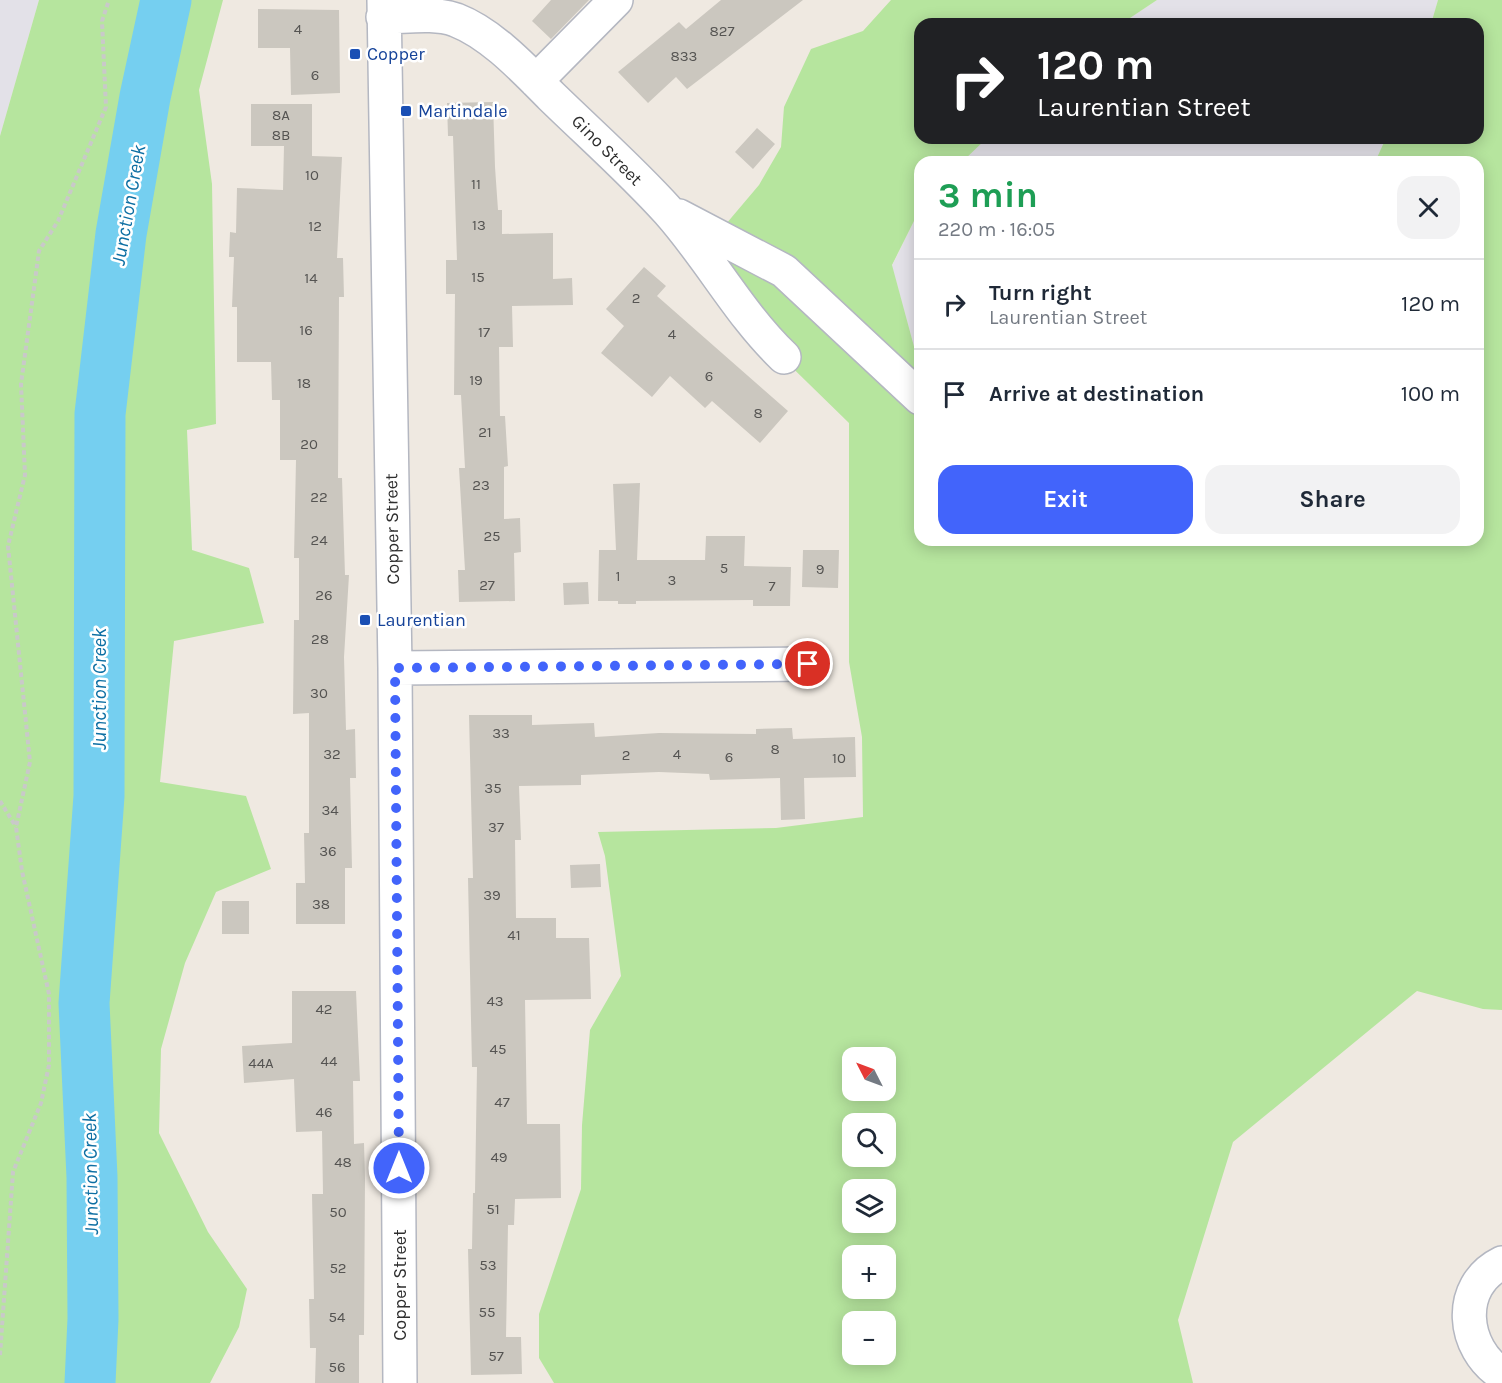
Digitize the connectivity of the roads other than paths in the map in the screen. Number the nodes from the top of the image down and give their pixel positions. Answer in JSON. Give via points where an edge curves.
{"nodes":[{"id":1,"x":616,"y":0,"type":"edge"},
{"id":2,"x":383,"y":9,"type":"edge"},
{"id":3,"x":536,"y":81,"type":"junction"},
{"id":4,"x":668,"y":210,"type":"junction"},
{"id":5,"x":784,"y":357,"type":"dead end"},
{"id":6,"x":914,"y":392,"type":"edge"},
{"id":7,"x":808,"y":664,"type":"dead end"},
{"id":8,"x":395,"y":668,"type":"junction"},
{"id":9,"x":1502,"y":1263,"type":"edge"},
{"id":10,"x":1502,"y":1374,"type":"edge"},
{"id":11,"x":400,"y":1383,"type":"edge"}],
"edges":[{"from":1,"to":3,"type":"street"},
{"from":2,"to":3,"type":"street","name":"Gino Street","via":[[453,19],[486,38]]},
{"from":2,"to":8,"type":"street","name":"Copper Street"},
{"from":3,"to":4,"type":"street","name":"Gino Street"},
{"from":4,"to":5,"type":"street","name":"Gino Street","via":[[711,263],[750,321]]},
{"from":4,"to":6,"type":"street","via":[[784,271]]},
{"from":7,"to":8,"type":"street"},
{"from":8,"to":11,"type":"street","name":"Copper Street"},
{"from":9,"to":10,"type":"street","via":[[1475,1289],[1468,1320],[1476,1348]]}]}
